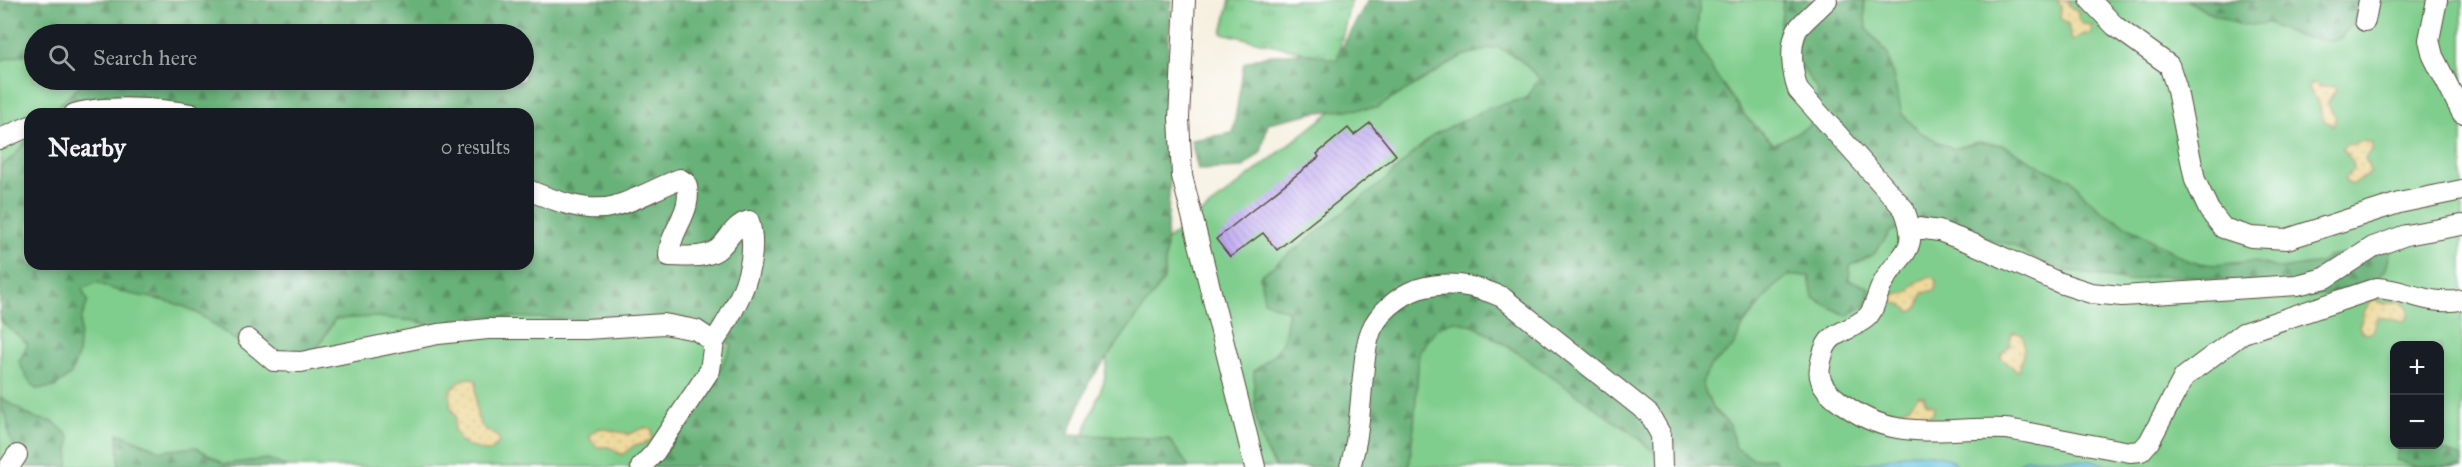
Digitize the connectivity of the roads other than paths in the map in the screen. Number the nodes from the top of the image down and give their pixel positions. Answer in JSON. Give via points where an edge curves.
{"nodes":[{"id":1,"x":1185,"y":0,"type":"edge"},
{"id":2,"x":1827,"y":0,"type":"edge"},
{"id":3,"x":2090,"y":0,"type":"edge"},
{"id":4,"x":2369,"y":0,"type":"edge"},
{"id":5,"x":2436,"y":0,"type":"edge"},
{"id":6,"x":2365,"y":21,"type":"dead end"},
{"id":7,"x":2462,"y":113,"type":"edge"},
{"id":8,"x":24,"y":129,"type":"edge"},
{"id":9,"x":0,"y":139,"type":"edge"},
{"id":10,"x":2462,"y":190,"type":"edge"},
{"id":11,"x":534,"y":192,"type":"edge"},
{"id":12,"x":2462,"y":225,"type":"edge"},
{"id":13,"x":1911,"y":227,"type":"junction"},
{"id":14,"x":2462,"y":300,"type":"edge"},
{"id":15,"x":248,"y":339,"type":"dead end"},
{"id":16,"x":714,"y":342,"type":"junction"},
{"id":17,"x":640,"y":467,"type":"edge"},
{"id":18,"x":1255,"y":467,"type":"edge"},
{"id":19,"x":1350,"y":467,"type":"edge"},
{"id":20,"x":1662,"y":467,"type":"edge"}],
"edges":[{"from":1,"to":18,"type":"street","via":[[1179,118],[1182,176]]},
{"from":2,"to":13,"type":"street","via":[[1798,29],[1793,76],[1798,90],[1904,209]]},
{"from":3,"to":10,"type":"street","via":[[2115,26],[2169,65],[2195,180],[2209,210],[2223,228],[2251,237],[2287,239],[2399,203]]},
{"from":4,"to":6,"type":"street"},
{"from":5,"to":7,"type":"street","via":[[2429,40]]},
{"from":8,"to":9,"type":"street"},
{"from":11,"to":16,"type":"street","via":[[561,202],[614,207],[680,179],[686,183],[687,202],[669,256],[696,256],[717,250],[733,230],[749,221],[752,231],[746,284]]},
{"from":12,"to":13,"type":"street","via":[[2406,235],[2373,247],[2325,278],[2297,285],[2122,296],[2091,293],[2060,283],[1971,243],[1939,231]]},
{"from":13,"to":14,"type":"street","via":[[1903,259],[1885,278],[1869,316],[1832,337],[1823,348],[1819,372],[1826,392],[1849,409],[1898,430],[2006,429],[2141,451],[2184,377],[2243,333],[2377,288],[2432,302]]},
{"from":15,"to":16,"type":"street","via":[[274,361],[301,363],[438,334],[488,329],[664,324],[696,330]]},
{"from":16,"to":17,"type":"street","via":[[710,370],[655,452]]},
{"from":19,"to":20,"type":"street","via":[[1371,329],[1386,309],[1410,292],[1434,284],[1482,288],[1502,297],[1649,414],[1661,435]]}]}
